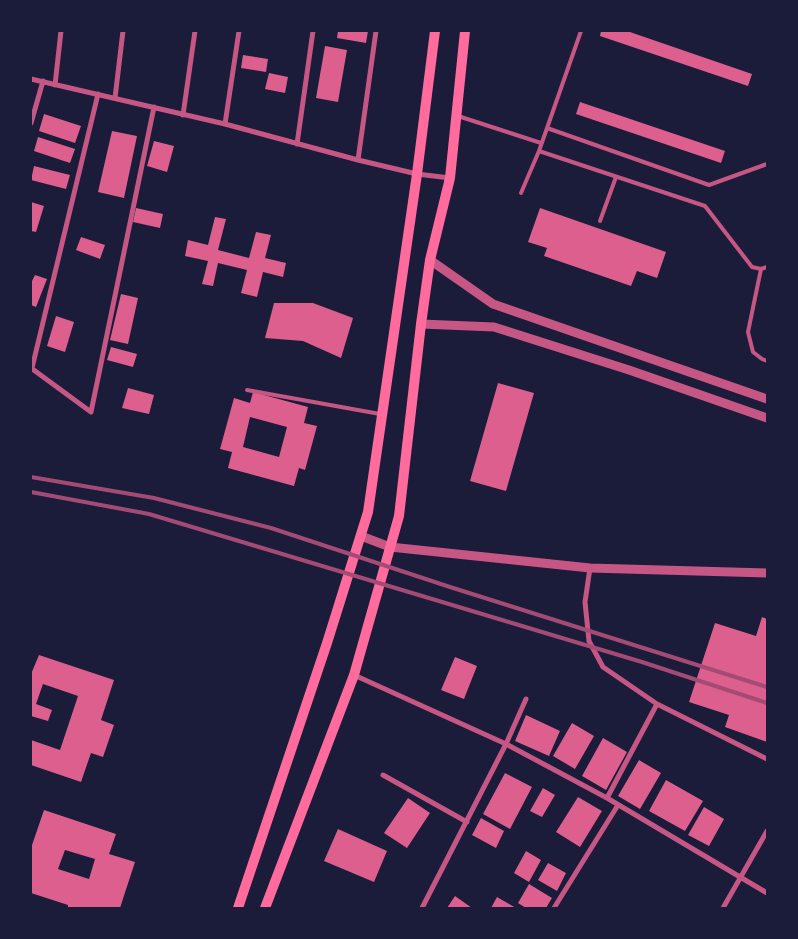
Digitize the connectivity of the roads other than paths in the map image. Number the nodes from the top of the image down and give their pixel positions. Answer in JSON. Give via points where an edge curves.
{"nodes":[{"id":1,"x":61,"y":31,"type":"edge"},
{"id":2,"x":124,"y":31,"type":"edge"},
{"id":3,"x":195,"y":31,"type":"edge"},
{"id":4,"x":239,"y":31,"type":"edge"},
{"id":5,"x":313,"y":31,"type":"edge"},
{"id":6,"x":376,"y":31,"type":"edge"},
{"id":7,"x":435,"y":31,"type":"edge"},
{"id":8,"x":465,"y":31,"type":"edge"},
{"id":9,"x":581,"y":31,"type":"edge"},
{"id":10,"x":31,"y":79,"type":"edge"},
{"id":11,"x":43,"y":82,"type":"junction"},
{"id":12,"x":55,"y":85,"type":"junction"},
{"id":13,"x":98,"y":94,"type":"junction"},
{"id":14,"x":115,"y":98,"type":"junction"},
{"id":15,"x":154,"y":107,"type":"junction"},
{"id":16,"x":184,"y":115,"type":"junction"},
{"id":17,"x":455,"y":116,"type":"junction"},
{"id":18,"x":31,"y":123,"type":"edge"},
{"id":19,"x":225,"y":124,"type":"junction"},
{"id":20,"x":547,"y":128,"type":"junction"},
{"id":21,"x":541,"y":142,"type":"junction"},
{"id":22,"x":297,"y":144,"type":"junction"},
{"id":23,"x":539,"y":152,"type":"junction"},
{"id":24,"x":358,"y":160,"type":"junction"},
{"id":25,"x":767,"y":164,"type":"edge"},
{"id":26,"x":417,"y":174,"type":"junction"},
{"id":27,"x":616,"y":177,"type":"junction"},
{"id":28,"x":450,"y":178,"type":"junction"},
{"id":29,"x":521,"y":193,"type":"dead end"},
{"id":30,"x":600,"y":221,"type":"dead end"},
{"id":31,"x":430,"y":260,"type":"junction"},
{"id":32,"x":767,"y":267,"type":"edge"},
{"id":33,"x":761,"y":270,"type":"junction"},
{"id":34,"x":421,"y":324,"type":"junction"},
{"id":35,"x":767,"y":361,"type":"edge"},
{"id":36,"x":32,"y":368,"type":"edge"},
{"id":37,"x":247,"y":390,"type":"dead end"},
{"id":38,"x":767,"y":399,"type":"edge"},
{"id":39,"x":383,"y":414,"type":"junction"},
{"id":40,"x":767,"y":418,"type":"edge"},
{"id":41,"x":361,"y":536,"type":"junction"},
{"id":42,"x":390,"y":547,"type":"junction"},
{"id":43,"x":590,"y":568,"type":"junction"},
{"id":44,"x":767,"y":573,"type":"edge"},
{"id":45,"x":354,"y":675,"type":"junction"},
{"id":46,"x":526,"y":699,"type":"dead end"},
{"id":47,"x":657,"y":704,"type":"junction"},
{"id":48,"x":506,"y":744,"type":"junction"},
{"id":49,"x":767,"y":759,"type":"edge"},
{"id":50,"x":383,"y":775,"type":"dead end"},
{"id":51,"x":606,"y":798,"type":"junction"},
{"id":52,"x":618,"y":806,"type":"junction"},
{"id":53,"x":467,"y":822,"type":"junction"},
{"id":54,"x":767,"y":831,"type":"edge"},
{"id":55,"x":740,"y":879,"type":"junction"},
{"id":56,"x":767,"y":893,"type":"edge"},
{"id":57,"x":238,"y":908,"type":"edge"},
{"id":58,"x":265,"y":908,"type":"edge"},
{"id":59,"x":422,"y":908,"type":"edge"},
{"id":60,"x":554,"y":908,"type":"edge"},
{"id":61,"x":723,"y":908,"type":"edge"}],
"edges":[{"from":1,"to":12,"type":"street"},
{"from":2,"to":14,"type":"street"},
{"from":3,"to":16,"type":"street"},
{"from":4,"to":19,"type":"street"},
{"from":5,"to":22,"type":"street"},
{"from":6,"to":24,"type":"street"},
{"from":7,"to":26,"type":"main road"},
{"from":8,"to":17,"type":"main road"},
{"from":9,"to":20,"type":"lane"},
{"from":10,"to":11,"type":"street"},
{"from":11,"to":12,"type":"street"},
{"from":11,"to":18,"type":"street"},
{"from":12,"to":13,"type":"street"},
{"from":13,"to":14,"type":"street"},
{"from":13,"to":36,"type":"street"},
{"from":14,"to":15,"type":"street"},
{"from":15,"to":16,"type":"street"},
{"from":15,"to":36,"type":"street","via":[[91,412]]},
{"from":16,"to":19,"type":"street"},
{"from":17,"to":21,"type":"lane"},
{"from":17,"to":28,"type":"main road"},
{"from":19,"to":22,"type":"street"},
{"from":20,"to":21,"type":"lane"},
{"from":20,"to":25,"type":"lane","via":[[709,184]]},
{"from":21,"to":23,"type":"lane"},
{"from":22,"to":24,"type":"street"},
{"from":23,"to":27,"type":"lane"},
{"from":23,"to":29,"type":"lane"},
{"from":24,"to":26,"type":"street"},
{"from":26,"to":28,"type":"street"},
{"from":26,"to":39,"type":"main road"},
{"from":27,"to":30,"type":"lane"},
{"from":27,"to":33,"type":"lane","via":[[705,206],[745,261],[752,268]]},
{"from":28,"to":31,"type":"main road"},
{"from":31,"to":34,"type":"main road"},
{"from":31,"to":38,"type":"street","via":[[493,304]]},
{"from":32,"to":33,"type":"lane"},
{"from":33,"to":35,"type":"lane","via":[[748,332],[753,352]]},
{"from":34,"to":40,"type":"street","via":[[494,327]]},
{"from":34,"to":42,"type":"main road","via":[[399,516]]},
{"from":37,"to":39,"type":"lane"},
{"from":39,"to":41,"type":"main road","via":[[368,512]]},
{"from":41,"to":42,"type":"street"},
{"from":41,"to":57,"type":"main road"},
{"from":42,"to":43,"type":"street"},
{"from":42,"to":45,"type":"main road"},
{"from":43,"to":44,"type":"street"},
{"from":43,"to":47,"type":"street","via":[[585,602],[589,641],[603,667]]},
{"from":45,"to":48,"type":"street"},
{"from":45,"to":58,"type":"main road"},
{"from":46,"to":48,"type":"street"},
{"from":47,"to":49,"type":"street"},
{"from":47,"to":51,"type":"street"},
{"from":48,"to":51,"type":"street"},
{"from":48,"to":53,"type":"street"},
{"from":50,"to":53,"type":"street"},
{"from":51,"to":52,"type":"street"},
{"from":52,"to":55,"type":"street"},
{"from":52,"to":60,"type":"street"},
{"from":53,"to":59,"type":"street"},
{"from":54,"to":55,"type":"street"},
{"from":55,"to":56,"type":"street"},
{"from":55,"to":61,"type":"street"}]}
